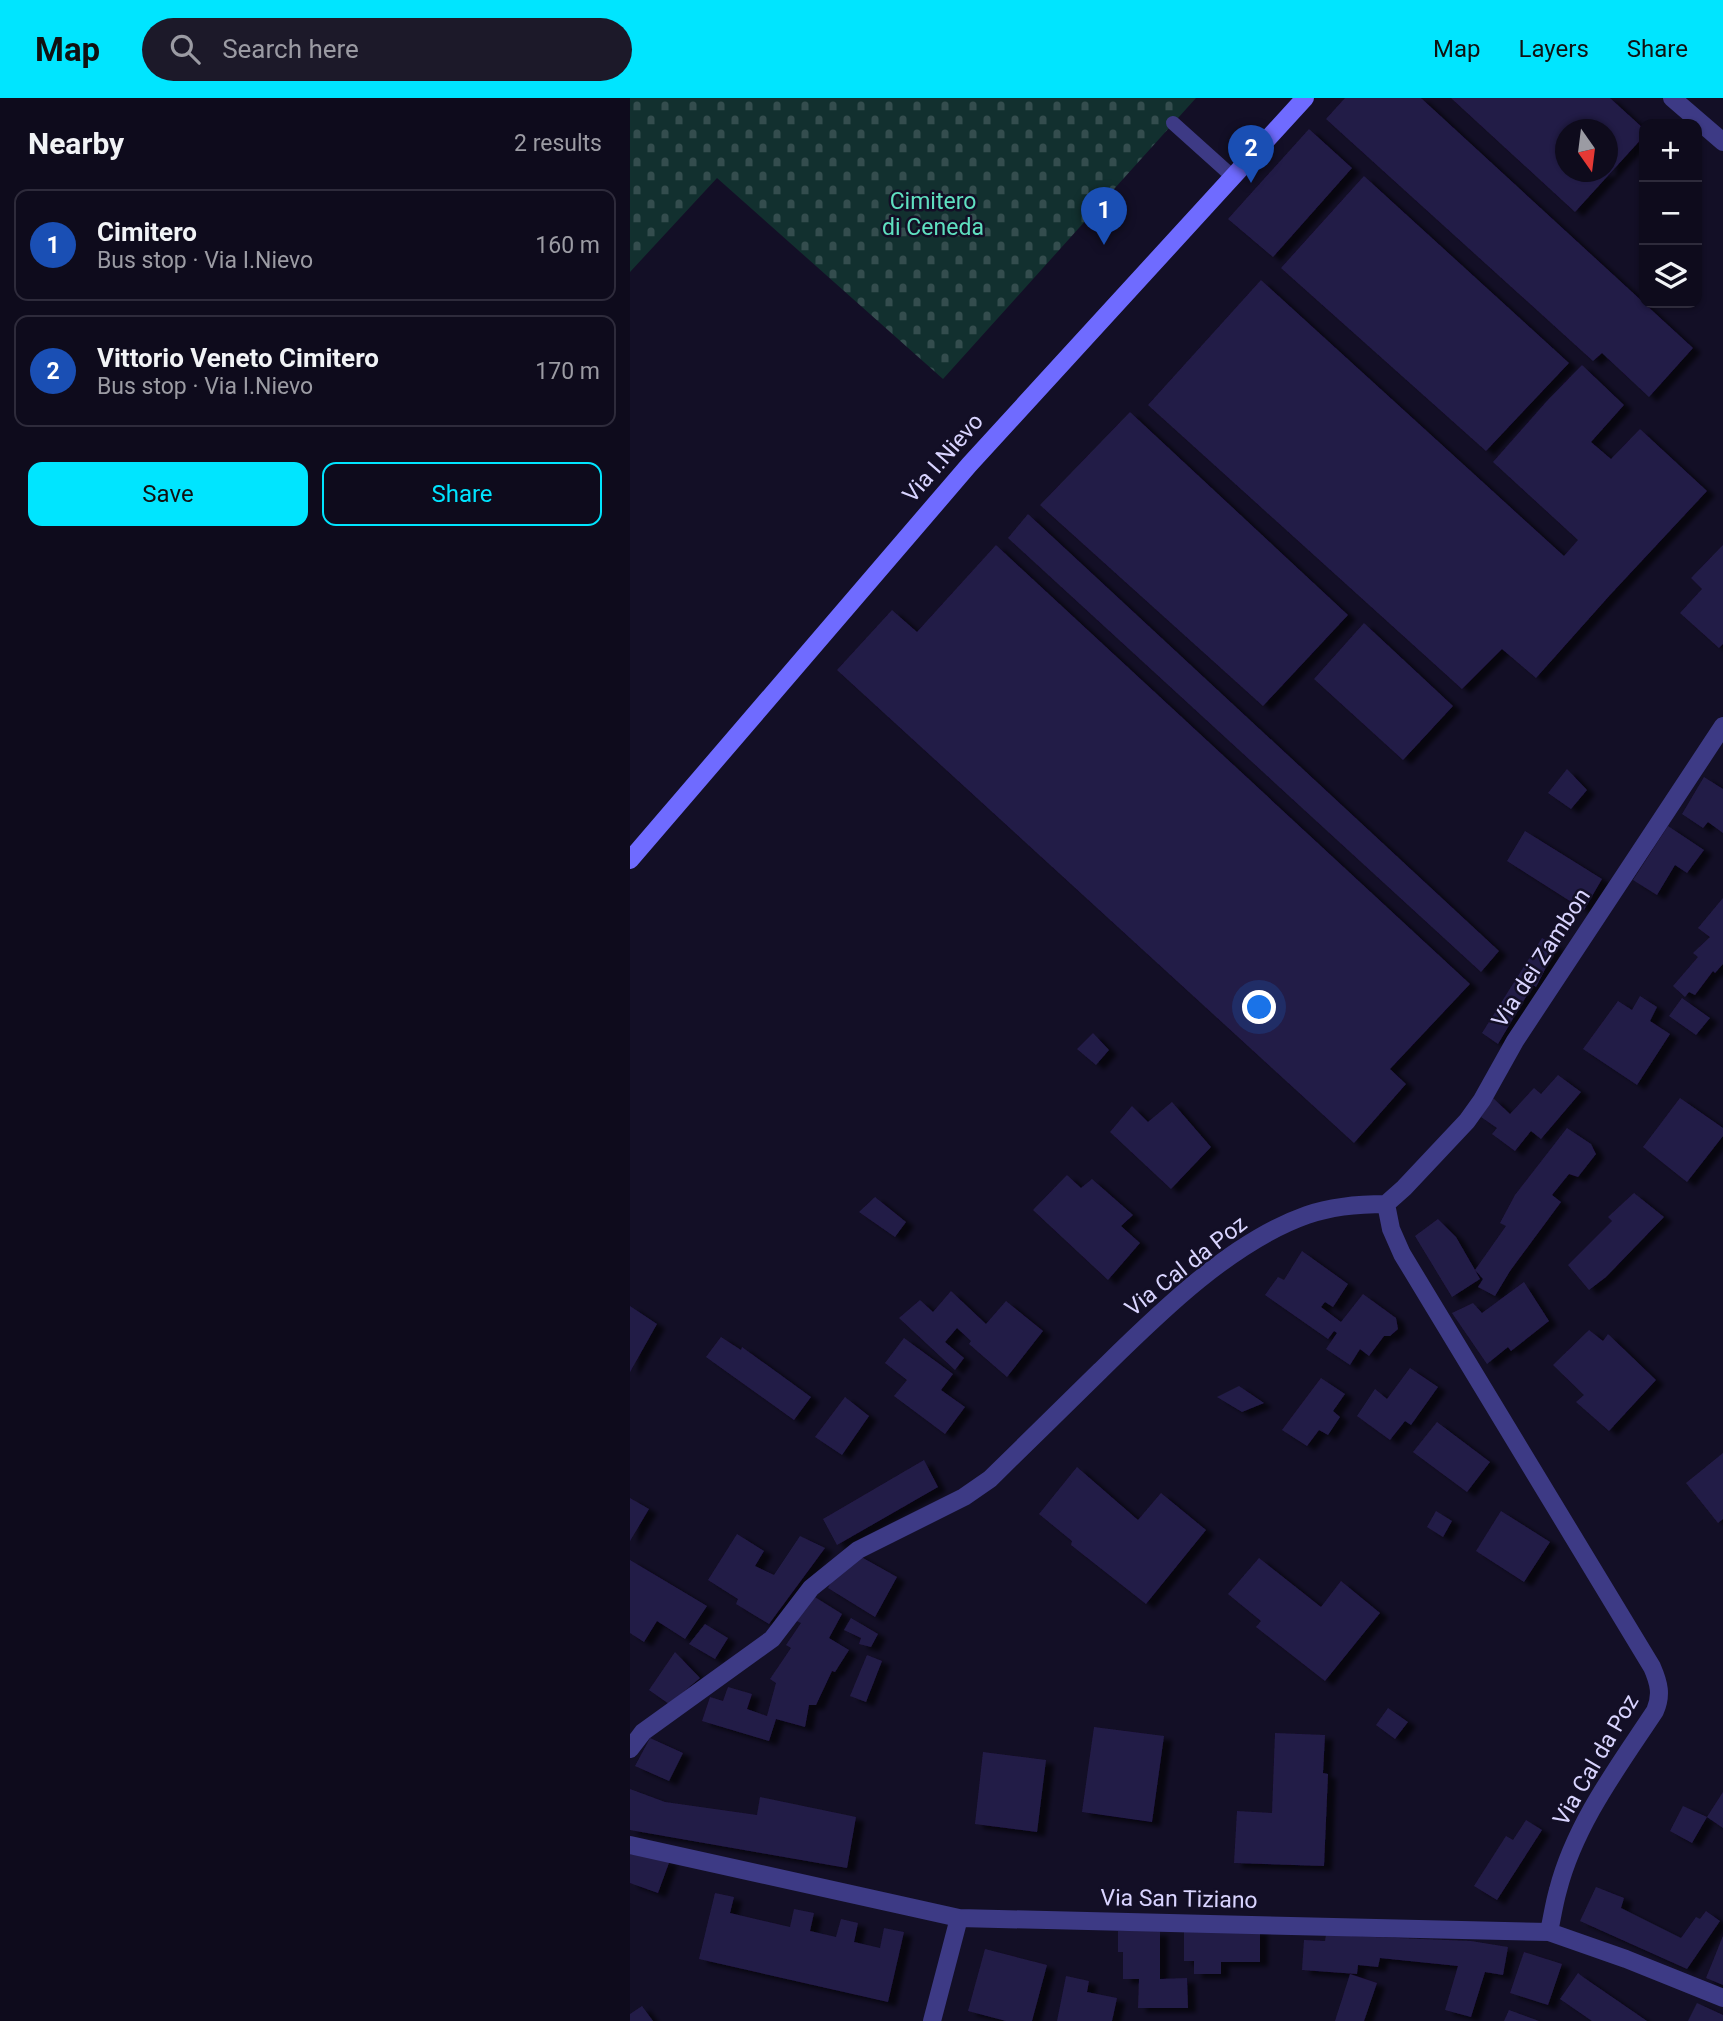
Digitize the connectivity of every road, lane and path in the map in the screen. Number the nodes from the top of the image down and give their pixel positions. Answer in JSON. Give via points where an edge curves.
{"nodes":[{"id":1,"x":1305,"y":98,"type":"edge"},
{"id":2,"x":1671,"y":98,"type":"edge"},
{"id":3,"x":1173,"y":123,"type":"dead end"},
{"id":4,"x":1723,"y":142,"type":"edge"},
{"id":5,"x":1232,"y":176,"type":"junction"},
{"id":6,"x":1723,"y":726,"type":"edge"},
{"id":7,"x":630,"y":860,"type":"edge"},
{"id":8,"x":1385,"y":1204,"type":"junction"},
{"id":9,"x":630,"y":1749,"type":"edge"},
{"id":10,"x":630,"y":1845,"type":"edge"},
{"id":11,"x":959,"y":1918,"type":"junction"},
{"id":12,"x":1549,"y":1932,"type":"junction"},
{"id":13,"x":1723,"y":1998,"type":"edge"},
{"id":14,"x":932,"y":2021,"type":"edge"}],
"edges":[{"from":1,"to":5,"type":"street","name":"Via I.Nievo"},
{"from":2,"to":4,"type":"street"},
{"from":3,"to":5,"type":"lane"},
{"from":5,"to":7,"type":"street","name":"Via I.Nievo","via":[[969,465]]},
{"from":6,"to":8,"type":"street","name":"Via dei Zambon","via":[[1515,1041],[1482,1100],[1405,1188]]},
{"from":8,"to":9,"type":"street","name":"Via Cal da Poz","via":[[1306,1215],[1209,1273],[1138,1333],[990,1479],[843,1561],[811,1588],[772,1639],[643,1732]]},
{"from":8,"to":12,"type":"street","name":"Via Cal da Poz","via":[[1402,1254],[1658,1680],[1655,1711],[1602,1790],[1564,1870]]},
{"from":10,"to":11,"type":"street","name":"Via San Tiziano"},
{"from":11,"to":12,"type":"street","name":"Via San Tiziano"},
{"from":11,"to":14,"type":"street"},
{"from":12,"to":13,"type":"street","name":"Via San Tiziano"}]}
